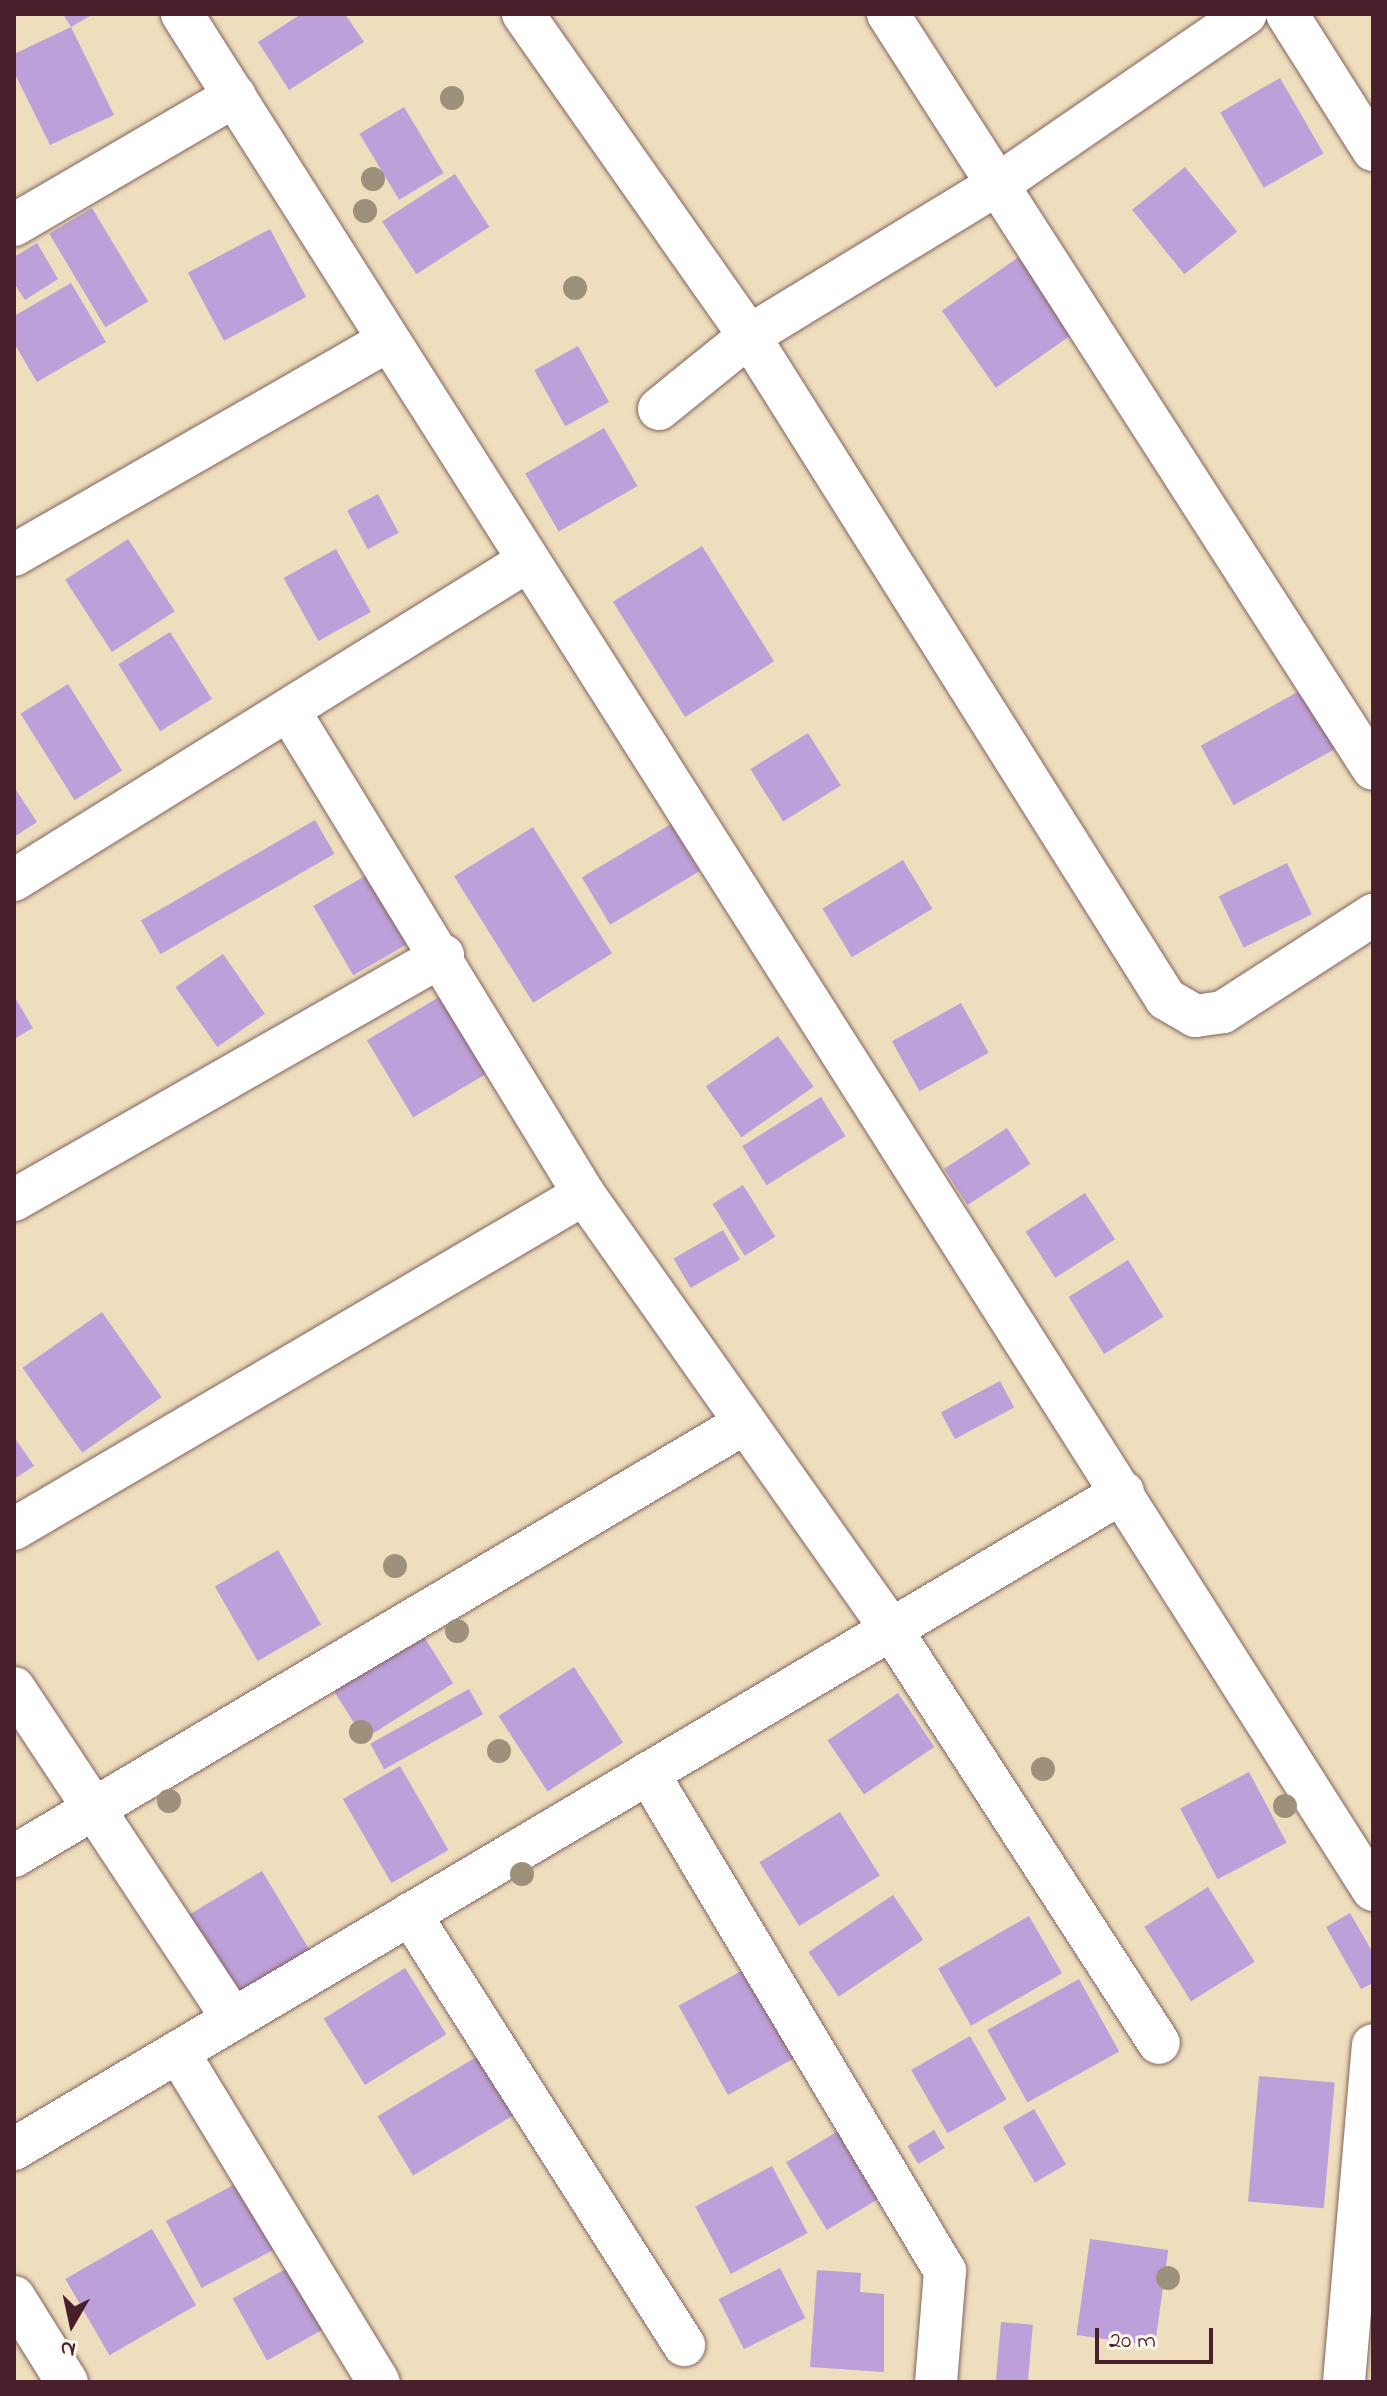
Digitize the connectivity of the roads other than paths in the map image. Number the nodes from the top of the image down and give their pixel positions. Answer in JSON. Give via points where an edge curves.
{"nodes":[{"id":1,"x":182,"y":14,"type":"edge"},
{"id":2,"x":523,"y":14,"type":"edge"},
{"id":3,"x":888,"y":14,"type":"edge"},
{"id":4,"x":1246,"y":14,"type":"edge"},
{"id":5,"x":1287,"y":14,"type":"edge"},
{"id":6,"x":235,"y":96,"type":"junction"},
{"id":7,"x":1373,"y":150,"type":"edge"},
{"id":8,"x":1000,"y":183,"type":"junction"},
{"id":9,"x":14,"y":225,"type":"edge"},
{"id":10,"x":749,"y":336,"type":"junction"},
{"id":11,"x":387,"y":341,"type":"junction"},
{"id":12,"x":659,"y":409,"type":"dead end"},
{"id":13,"x":14,"y":555,"type":"edge"},
{"id":14,"x":526,"y":562,"type":"junction"},
{"id":15,"x":291,"y":714,"type":"junction"},
{"id":16,"x":1373,"y":769,"type":"edge"},
{"id":17,"x":14,"y":880,"type":"edge"},
{"id":18,"x":1373,"y":915,"type":"edge"},
{"id":19,"x":443,"y":955,"type":"junction"},
{"id":20,"x":584,"y":1194,"type":"junction"},
{"id":21,"x":14,"y":1200,"type":"edge"},
{"id":22,"x":745,"y":1423,"type":"junction"},
{"id":23,"x":1123,"y":1492,"type":"junction"},
{"id":24,"x":14,"y":1529,"type":"edge"},
{"id":25,"x":891,"y":1629,"type":"junction"},
{"id":26,"x":14,"y":1688,"type":"edge"},
{"id":27,"x":648,"y":1773,"type":"junction"},
{"id":28,"x":94,"y":1809,"type":"junction"},
{"id":29,"x":14,"y":1856,"type":"edge"},
{"id":30,"x":1373,"y":1890,"type":"edge"},
{"id":31,"x":410,"y":1914,"type":"junction"},
{"id":32,"x":233,"y":2019,"type":"junction"},
{"id":33,"x":1159,"y":2043,"type":"dead end"},
{"id":34,"x":1373,"y":2045,"type":"edge"},
{"id":35,"x":178,"y":2052,"type":"junction"},
{"id":36,"x":14,"y":2149,"type":"edge"},
{"id":37,"x":14,"y":2297,"type":"edge"},
{"id":38,"x":684,"y":2345,"type":"dead end"},
{"id":39,"x":67,"y":2382,"type":"edge"},
{"id":40,"x":379,"y":2382,"type":"edge"},
{"id":41,"x":936,"y":2382,"type":"edge"},
{"id":42,"x":1344,"y":2382,"type":"edge"}],
"edges":[{"from":1,"to":6,"type":"street"},
{"from":2,"to":10,"type":"street"},
{"from":3,"to":8,"type":"street"},
{"from":4,"to":8,"type":"street"},
{"from":5,"to":7,"type":"street"},
{"from":6,"to":9,"type":"street"},
{"from":6,"to":11,"type":"street"},
{"from":8,"to":10,"type":"street"},
{"from":8,"to":16,"type":"street"},
{"from":10,"to":12,"type":"street"},
{"from":10,"to":18,"type":"street","via":[[1166,999],[1195,1016],[1223,1012]]},
{"from":11,"to":13,"type":"street"},
{"from":11,"to":14,"type":"street"},
{"from":14,"to":15,"type":"street"},
{"from":14,"to":23,"type":"street"},
{"from":15,"to":17,"type":"street"},
{"from":15,"to":19,"type":"street"},
{"from":19,"to":20,"type":"street"},
{"from":19,"to":21,"type":"street"},
{"from":20,"to":22,"type":"street"},
{"from":20,"to":24,"type":"street"},
{"from":22,"to":25,"type":"street"},
{"from":22,"to":28,"type":"street"},
{"from":23,"to":25,"type":"street"},
{"from":23,"to":30,"type":"street"},
{"from":25,"to":27,"type":"street"},
{"from":25,"to":33,"type":"street"},
{"from":26,"to":28,"type":"street"},
{"from":27,"to":31,"type":"street"},
{"from":27,"to":41,"type":"street","via":[[945,2271]]},
{"from":28,"to":29,"type":"street"},
{"from":28,"to":32,"type":"street"},
{"from":31,"to":32,"type":"street"},
{"from":31,"to":38,"type":"street"},
{"from":32,"to":35,"type":"street"},
{"from":34,"to":42,"type":"street"},
{"from":35,"to":36,"type":"street"},
{"from":35,"to":40,"type":"street"},
{"from":37,"to":39,"type":"street"}]}
